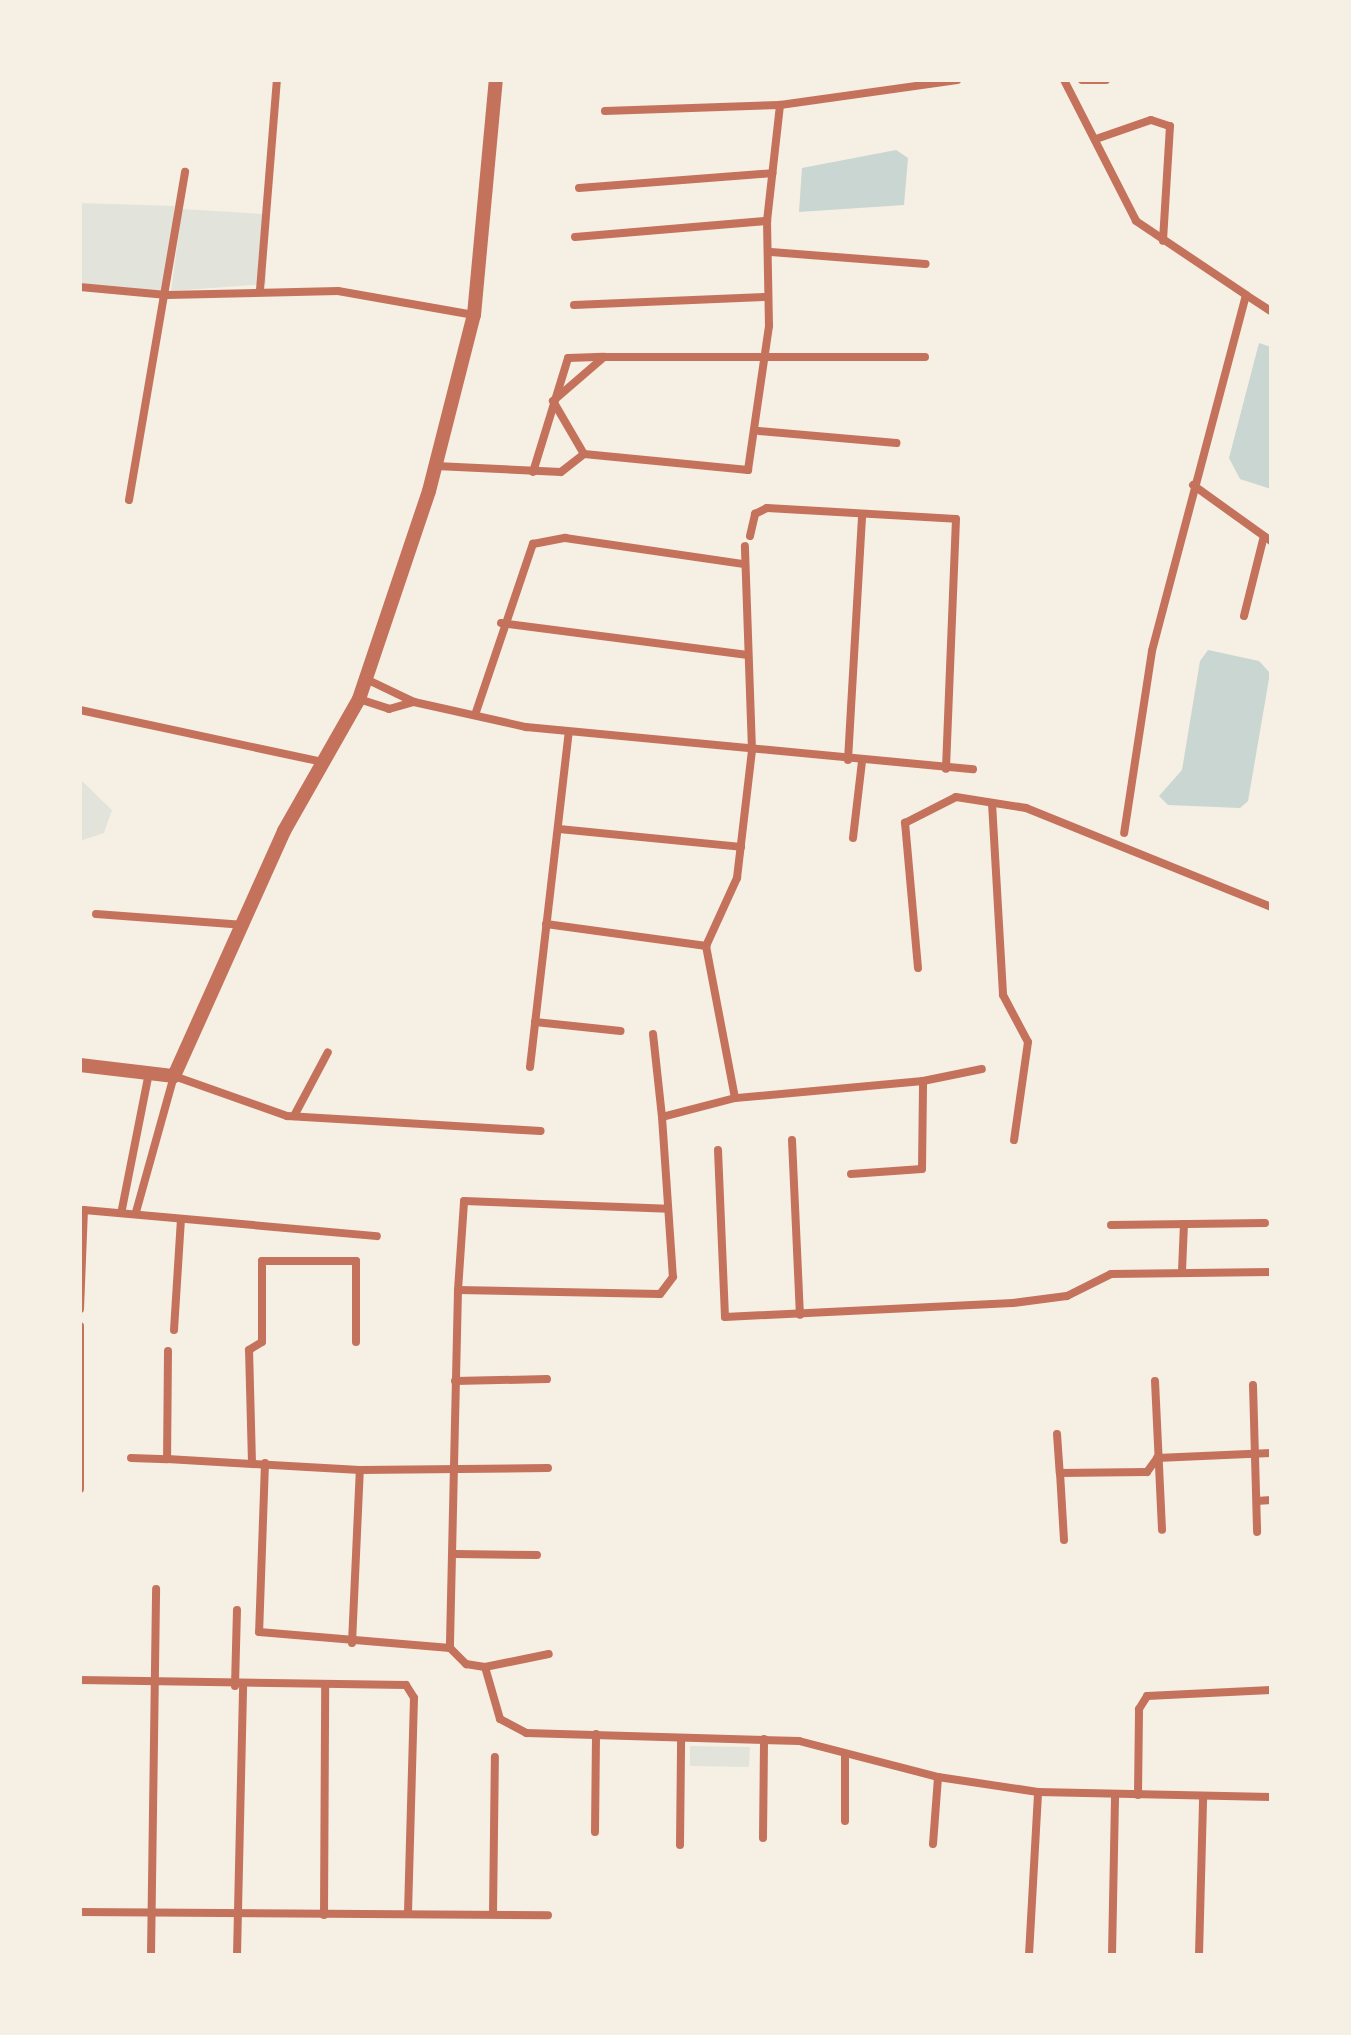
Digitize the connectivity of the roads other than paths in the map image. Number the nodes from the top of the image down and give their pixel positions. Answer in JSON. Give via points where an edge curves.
{"nodes":[{"id":1,"x":277,"y":80,"type":"edge"},
{"id":2,"x":496,"y":80,"type":"edge"},
{"id":3,"x":957,"y":80,"type":"edge"},
{"id":4,"x":1064,"y":80,"type":"edge"},
{"id":5,"x":1082,"y":80,"type":"edge"},
{"id":6,"x":1106,"y":80,"type":"edge"},
{"id":7,"x":780,"y":105,"type":"junction"},
{"id":8,"x":605,"y":111,"type":"dead end"},
{"id":9,"x":1096,"y":139,"type":"junction"},
{"id":10,"x":185,"y":172,"type":"dead end"},
{"id":11,"x":772,"y":173,"type":"junction"},
{"id":12,"x":579,"y":188,"type":"dead end"},
{"id":13,"x":767,"y":221,"type":"junction"},
{"id":14,"x":575,"y":237,"type":"dead end"},
{"id":15,"x":1163,"y":241,"type":"junction"},
{"id":16,"x":771,"y":252,"type":"junction"},
{"id":17,"x":926,"y":264,"type":"dead end"},
{"id":18,"x":80,"y":287,"type":"edge"},
{"id":19,"x":260,"y":290,"type":"junction"},
{"id":20,"x":167,"y":295,"type":"junction"},
{"id":21,"x":1246,"y":295,"type":"junction"},
{"id":22,"x":768,"y":297,"type":"junction"},
{"id":23,"x":574,"y":305,"type":"dead end"},
{"id":24,"x":1271,"y":311,"type":"edge"},
{"id":25,"x":474,"y":315,"type":"junction"},
{"id":26,"x":766,"y":356,"type":"junction"},
{"id":27,"x":604,"y":357,"type":"junction"},
{"id":28,"x":925,"y":357,"type":"dead end"},
{"id":29,"x":553,"y":401,"type":"junction"},
{"id":30,"x":759,"y":431,"type":"junction"},
{"id":31,"x":896,"y":443,"type":"dead end"},
{"id":32,"x":584,"y":454,"type":"junction"},
{"id":33,"x":436,"y":466,"type":"junction"},
{"id":34,"x":533,"y":472,"type":"junction"},
{"id":35,"x":1193,"y":485,"type":"junction"},
{"id":36,"x":129,"y":500,"type":"dead end"},
{"id":37,"x":862,"y":514,"type":"junction"},
{"id":38,"x":750,"y":536,"type":"dead end"},
{"id":39,"x":1267,"y":539,"type":"edge"},
{"id":40,"x":745,"y":546,"type":"dead end"},
{"id":41,"x":744,"y":564,"type":"junction"},
{"id":42,"x":1244,"y":616,"type":"dead end"},
{"id":43,"x":501,"y":623,"type":"junction"},
{"id":44,"x":746,"y":655,"type":"junction"},
{"id":45,"x":366,"y":679,"type":"junction"},
{"id":46,"x":359,"y":699,"type":"junction"},
{"id":47,"x":414,"y":702,"type":"junction"},
{"id":48,"x":80,"y":710,"type":"edge"},
{"id":49,"x":475,"y":715,"type":"junction"},
{"id":50,"x":569,"y":732,"type":"junction"},
{"id":51,"x":752,"y":750,"type":"junction"},
{"id":52,"x":848,"y":760,"type":"junction"},
{"id":53,"x":862,"y":761,"type":"junction"},
{"id":54,"x":323,"y":762,"type":"junction"},
{"id":55,"x":946,"y":769,"type":"junction"},
{"id":56,"x":973,"y":769,"type":"dead end"},
{"id":57,"x":992,"y":803,"type":"junction"},
{"id":58,"x":559,"y":829,"type":"junction"},
{"id":59,"x":1124,"y":833,"type":"dead end"},
{"id":60,"x":853,"y":838,"type":"dead end"},
{"id":61,"x":741,"y":847,"type":"junction"},
{"id":62,"x":1271,"y":907,"type":"edge"},
{"id":63,"x":96,"y":914,"type":"dead end"},
{"id":64,"x":546,"y":924,"type":"junction"},
{"id":65,"x":246,"y":926,"type":"junction"},
{"id":66,"x":706,"y":946,"type":"junction"},
{"id":67,"x":918,"y":968,"type":"dead end"},
{"id":68,"x":535,"y":1022,"type":"junction"},
{"id":69,"x":621,"y":1031,"type":"dead end"},
{"id":70,"x":653,"y":1034,"type":"dead end"},
{"id":71,"x":328,"y":1052,"type":"dead end"},
{"id":72,"x":80,"y":1065,"type":"edge"},
{"id":73,"x":530,"y":1067,"type":"dead end"},
{"id":74,"x":982,"y":1069,"type":"dead end"},
{"id":75,"x":149,"y":1073,"type":"junction"},
{"id":76,"x":174,"y":1076,"type":"junction"},
{"id":77,"x":923,"y":1081,"type":"junction"},
{"id":78,"x":735,"y":1098,"type":"junction"},
{"id":79,"x":294,"y":1116,"type":"junction"},
{"id":80,"x":662,"y":1117,"type":"junction"},
{"id":81,"x":541,"y":1131,"type":"dead end"},
{"id":82,"x":792,"y":1140,"type":"dead end"},
{"id":83,"x":1014,"y":1140,"type":"dead end"},
{"id":84,"x":718,"y":1150,"type":"dead end"},
{"id":85,"x":851,"y":1174,"type":"dead end"},
{"id":86,"x":122,"y":1209,"type":"junction"},
{"id":87,"x":668,"y":1209,"type":"junction"},
{"id":88,"x":82,"y":1210,"type":"edge"},
{"id":89,"x":136,"y":1212,"type":"junction"},
{"id":90,"x":181,"y":1219,"type":"junction"},
{"id":91,"x":1265,"y":1223,"type":"dead end"},
{"id":92,"x":1184,"y":1224,"type":"junction"},
{"id":93,"x":1111,"y":1225,"type":"dead end"},
{"id":94,"x":377,"y":1236,"type":"dead end"},
{"id":95,"x":1182,"y":1271,"type":"junction"},
{"id":96,"x":1271,"y":1272,"type":"edge"},
{"id":97,"x":458,"y":1290,"type":"junction"},
{"id":98,"x":80,"y":1309,"type":"edge"},
{"id":99,"x":800,"y":1315,"type":"junction"},
{"id":100,"x":80,"y":1326,"type":"edge"},
{"id":101,"x":174,"y":1330,"type":"dead end"},
{"id":102,"x":356,"y":1342,"type":"dead end"},
{"id":103,"x":168,"y":1351,"type":"dead end"},
{"id":104,"x":547,"y":1379,"type":"dead end"},
{"id":105,"x":455,"y":1381,"type":"junction"},
{"id":106,"x":1155,"y":1381,"type":"dead end"},
{"id":107,"x":1253,"y":1385,"type":"dead end"},
{"id":108,"x":1057,"y":1434,"type":"dead end"},
{"id":109,"x":1271,"y":1453,"type":"edge"},
{"id":110,"x":1254,"y":1454,"type":"junction"},
{"id":111,"x":131,"y":1458,"type":"dead end"},
{"id":112,"x":1157,"y":1458,"type":"junction"},
{"id":113,"x":167,"y":1459,"type":"junction"},
{"id":114,"x":252,"y":1463,"type":"junction"},
{"id":115,"x":265,"y":1463,"type":"junction"},
{"id":116,"x":548,"y":1468,"type":"dead end"},
{"id":117,"x":360,"y":1470,"type":"junction"},
{"id":118,"x":455,"y":1470,"type":"junction"},
{"id":119,"x":1060,"y":1473,"type":"junction"},
{"id":120,"x":80,"y":1489,"type":"edge"},
{"id":121,"x":1271,"y":1500,"type":"edge"},
{"id":122,"x":1257,"y":1501,"type":"junction"},
{"id":123,"x":1162,"y":1530,"type":"dead end"},
{"id":124,"x":1257,"y":1532,"type":"dead end"},
{"id":125,"x":1064,"y":1540,"type":"dead end"},
{"id":126,"x":455,"y":1554,"type":"junction"},
{"id":127,"x":537,"y":1555,"type":"dead end"},
{"id":128,"x":156,"y":1589,"type":"dead end"},
{"id":129,"x":237,"y":1610,"type":"dead end"},
{"id":130,"x":352,"y":1643,"type":"junction"},
{"id":131,"x":450,"y":1648,"type":"junction"},
{"id":132,"x":549,"y":1654,"type":"dead end"},
{"id":133,"x":485,"y":1667,"type":"junction"},
{"id":134,"x":80,"y":1680,"type":"edge"},
{"id":135,"x":157,"y":1684,"type":"junction"},
{"id":136,"x":239,"y":1686,"type":"junction"},
{"id":137,"x":325,"y":1688,"type":"junction"},
{"id":138,"x":1271,"y":1690,"type":"edge"},
{"id":139,"x":596,"y":1734,"type":"junction"},
{"id":140,"x":764,"y":1739,"type":"junction"},
{"id":141,"x":681,"y":1741,"type":"junction"},
{"id":142,"x":845,"y":1756,"type":"junction"},
{"id":143,"x":495,"y":1757,"type":"dead end"},
{"id":144,"x":938,"y":1777,"type":"junction"},
{"id":145,"x":1038,"y":1792,"type":"junction"},
{"id":146,"x":1115,"y":1794,"type":"junction"},
{"id":147,"x":1138,"y":1795,"type":"junction"},
{"id":148,"x":1271,"y":1797,"type":"edge"},
{"id":149,"x":1203,"y":1798,"type":"junction"},
{"id":150,"x":845,"y":1821,"type":"dead end"},
{"id":151,"x":595,"y":1832,"type":"dead end"},
{"id":152,"x":763,"y":1838,"type":"dead end"},
{"id":153,"x":933,"y":1844,"type":"dead end"},
{"id":154,"x":680,"y":1845,"type":"dead end"},
{"id":155,"x":80,"y":1912,"type":"edge"},
{"id":156,"x":408,"y":1912,"type":"junction"},
{"id":157,"x":493,"y":1913,"type":"junction"},
{"id":158,"x":238,"y":1914,"type":"junction"},
{"id":159,"x":150,"y":1915,"type":"junction"},
{"id":160,"x":324,"y":1915,"type":"junction"},
{"id":161,"x":548,"y":1915,"type":"dead end"},
{"id":162,"x":151,"y":1955,"type":"edge"},
{"id":163,"x":237,"y":1955,"type":"edge"},
{"id":164,"x":1029,"y":1955,"type":"edge"},
{"id":165,"x":1112,"y":1955,"type":"edge"},
{"id":166,"x":1199,"y":1955,"type":"edge"}],
"edges":[{"from":1,"to":19,"type":"street"},
{"from":2,"to":25,"type":"street"},
{"from":3,"to":7,"type":"street"},
{"from":4,"to":9,"type":"street"},
{"from":5,"to":6,"type":"street"},
{"from":7,"to":8,"type":"street"},
{"from":7,"to":11,"type":"street"},
{"from":9,"to":15,"type":"street","via":[[1129,212]]},
{"from":9,"to":15,"type":"street","via":[[1151,120],[1170,126]]},
{"from":10,"to":20,"type":"street"},
{"from":11,"to":12,"type":"street"},
{"from":11,"to":13,"type":"street"},
{"from":13,"to":14,"type":"street"},
{"from":13,"to":16,"type":"street"},
{"from":15,"to":21,"type":"street"},
{"from":16,"to":17,"type":"street"},
{"from":16,"to":22,"type":"street"},
{"from":18,"to":20,"type":"street"},
{"from":19,"to":20,"type":"street"},
{"from":19,"to":25,"type":"street","via":[[394,298]]},
{"from":20,"to":36,"type":"street"},
{"from":21,"to":24,"type":"street"},
{"from":21,"to":35,"type":"street"},
{"from":22,"to":23,"type":"street"},
{"from":22,"to":26,"type":"street"},
{"from":25,"to":33,"type":"street"},
{"from":26,"to":27,"type":"street"},
{"from":26,"to":28,"type":"street"},
{"from":26,"to":30,"type":"street"},
{"from":27,"to":29,"type":"street"},
{"from":27,"to":29,"type":"street","via":[[568,358]]},
{"from":29,"to":32,"type":"street"},
{"from":29,"to":34,"type":"street"},
{"from":30,"to":31,"type":"street"},
{"from":30,"to":32,"type":"street","via":[[748,470]]},
{"from":32,"to":34,"type":"street","via":[[561,472]]},
{"from":33,"to":34,"type":"street"},
{"from":33,"to":45,"type":"street"},
{"from":35,"to":39,"type":"street"},
{"from":35,"to":59,"type":"street","via":[[1152,651]]},
{"from":37,"to":38,"type":"street","via":[[762,509]]},
{"from":37,"to":52,"type":"street"},
{"from":37,"to":55,"type":"street","via":[[952,516],[957,523]]},
{"from":39,"to":42,"type":"street"},
{"from":40,"to":41,"type":"street"},
{"from":41,"to":43,"type":"street","via":[[545,540],[527,551]]},
{"from":41,"to":44,"type":"street"},
{"from":43,"to":44,"type":"street"},
{"from":43,"to":49,"type":"street"},
{"from":44,"to":51,"type":"street"},
{"from":45,"to":46,"type":"street"},
{"from":45,"to":47,"type":"street"},
{"from":46,"to":47,"type":"street","via":[[389,709]]},
{"from":46,"to":54,"type":"street"},
{"from":47,"to":49,"type":"street"},
{"from":48,"to":54,"type":"street"},
{"from":49,"to":50,"type":"street"},
{"from":50,"to":51,"type":"street"},
{"from":50,"to":58,"type":"street"},
{"from":51,"to":52,"type":"street"},
{"from":51,"to":61,"type":"street"},
{"from":52,"to":53,"type":"street"},
{"from":53,"to":55,"type":"street"},
{"from":53,"to":60,"type":"street"},
{"from":54,"to":65,"type":"street"},
{"from":55,"to":56,"type":"street"},
{"from":57,"to":62,"type":"street","via":[[1026,808]]},
{"from":57,"to":67,"type":"street","via":[[956,797],[905,823]]},
{"from":57,"to":83,"type":"street","via":[[1003,995],[1028,1042]]},
{"from":58,"to":61,"type":"street"},
{"from":58,"to":64,"type":"street"},
{"from":61,"to":66,"type":"street","via":[[737,878]]},
{"from":63,"to":65,"type":"street"},
{"from":64,"to":66,"type":"street"},
{"from":64,"to":68,"type":"street"},
{"from":65,"to":76,"type":"street"},
{"from":66,"to":78,"type":"street"},
{"from":68,"to":69,"type":"street"},
{"from":68,"to":73,"type":"street"},
{"from":70,"to":80,"type":"street"},
{"from":71,"to":79,"type":"street"},
{"from":72,"to":75,"type":"street"},
{"from":74,"to":77,"type":"street"},
{"from":75,"to":76,"type":"street"},
{"from":75,"to":86,"type":"street"},
{"from":76,"to":79,"type":"street","via":[[236,1103]]},
{"from":76,"to":89,"type":"street","via":[[148,1149]]},
{"from":77,"to":78,"type":"street"},
{"from":77,"to":85,"type":"street","via":[[922,1169]]},
{"from":78,"to":80,"type":"street"},
{"from":79,"to":81,"type":"street"},
{"from":80,"to":87,"type":"street"},
{"from":82,"to":99,"type":"street"},
{"from":84,"to":99,"type":"street","via":[[725,1317]]},
{"from":86,"to":88,"type":"street"},
{"from":86,"to":89,"type":"street"},
{"from":87,"to":97,"type":"street","via":[[673,1277],[660,1294]]},
{"from":87,"to":97,"type":"street","via":[[464,1201]]},
{"from":88,"to":98,"type":"street"},
{"from":89,"to":90,"type":"street"},
{"from":90,"to":94,"type":"street","via":[[240,1219]]},
{"from":90,"to":101,"type":"street"},
{"from":91,"to":92,"type":"street"},
{"from":92,"to":93,"type":"street"},
{"from":92,"to":95,"type":"street"},
{"from":95,"to":96,"type":"street"},
{"from":95,"to":99,"type":"street","via":[[1111,1274],[1067,1296],[1013,1303]]},
{"from":97,"to":105,"type":"street"},
{"from":100,"to":120,"type":"street"},
{"from":102,"to":114,"type":"street","via":[[356,1261],[262,1261],[262,1342],[249,1350]]},
{"from":103,"to":113,"type":"street"},
{"from":104,"to":105,"type":"street"},
{"from":105,"to":118,"type":"street"},
{"from":106,"to":112,"type":"street"},
{"from":107,"to":110,"type":"street"},
{"from":108,"to":119,"type":"street"},
{"from":109,"to":110,"type":"street"},
{"from":110,"to":112,"type":"street"},
{"from":110,"to":122,"type":"street"},
{"from":111,"to":113,"type":"street"},
{"from":112,"to":119,"type":"street","via":[[1147,1472]]},
{"from":112,"to":123,"type":"street"},
{"from":113,"to":114,"type":"street"},
{"from":114,"to":115,"type":"street"},
{"from":115,"to":117,"type":"street"},
{"from":115,"to":130,"type":"street","via":[[256,1629]]},
{"from":116,"to":118,"type":"street"},
{"from":117,"to":118,"type":"street"},
{"from":117,"to":130,"type":"street"},
{"from":118,"to":126,"type":"street"},
{"from":119,"to":125,"type":"street"},
{"from":121,"to":122,"type":"street"},
{"from":122,"to":124,"type":"street"},
{"from":126,"to":127,"type":"street"},
{"from":126,"to":131,"type":"street"},
{"from":128,"to":135,"type":"street"},
{"from":129,"to":136,"type":"street"},
{"from":130,"to":131,"type":"street"},
{"from":131,"to":133,"type":"street","via":[[466,1664]]},
{"from":132,"to":133,"type":"street"},
{"from":133,"to":139,"type":"street","via":[[504,1725]]},
{"from":134,"to":135,"type":"street"},
{"from":135,"to":136,"type":"street"},
{"from":135,"to":159,"type":"street"},
{"from":136,"to":137,"type":"street"},
{"from":136,"to":158,"type":"street"},
{"from":137,"to":156,"type":"street","via":[[412,1690]]},
{"from":137,"to":160,"type":"street"},
{"from":138,"to":147,"type":"street","via":[[1147,1696],[1139,1709]]},
{"from":139,"to":141,"type":"street"},
{"from":139,"to":151,"type":"street"},
{"from":140,"to":141,"type":"street"},
{"from":140,"to":142,"type":"street"},
{"from":140,"to":152,"type":"street"},
{"from":141,"to":154,"type":"street"},
{"from":142,"to":144,"type":"street"},
{"from":142,"to":150,"type":"street"},
{"from":143,"to":157,"type":"street"},
{"from":144,"to":145,"type":"street"},
{"from":144,"to":153,"type":"street"},
{"from":145,"to":146,"type":"street"},
{"from":145,"to":164,"type":"street"},
{"from":146,"to":147,"type":"street"},
{"from":146,"to":165,"type":"street"},
{"from":147,"to":149,"type":"street"},
{"from":148,"to":149,"type":"street"},
{"from":149,"to":166,"type":"street"},
{"from":155,"to":159,"type":"street"},
{"from":156,"to":157,"type":"street"},
{"from":156,"to":160,"type":"street"},
{"from":157,"to":161,"type":"street"},
{"from":158,"to":159,"type":"street"},
{"from":158,"to":160,"type":"street"},
{"from":158,"to":163,"type":"street"},
{"from":159,"to":162,"type":"street"}]}
